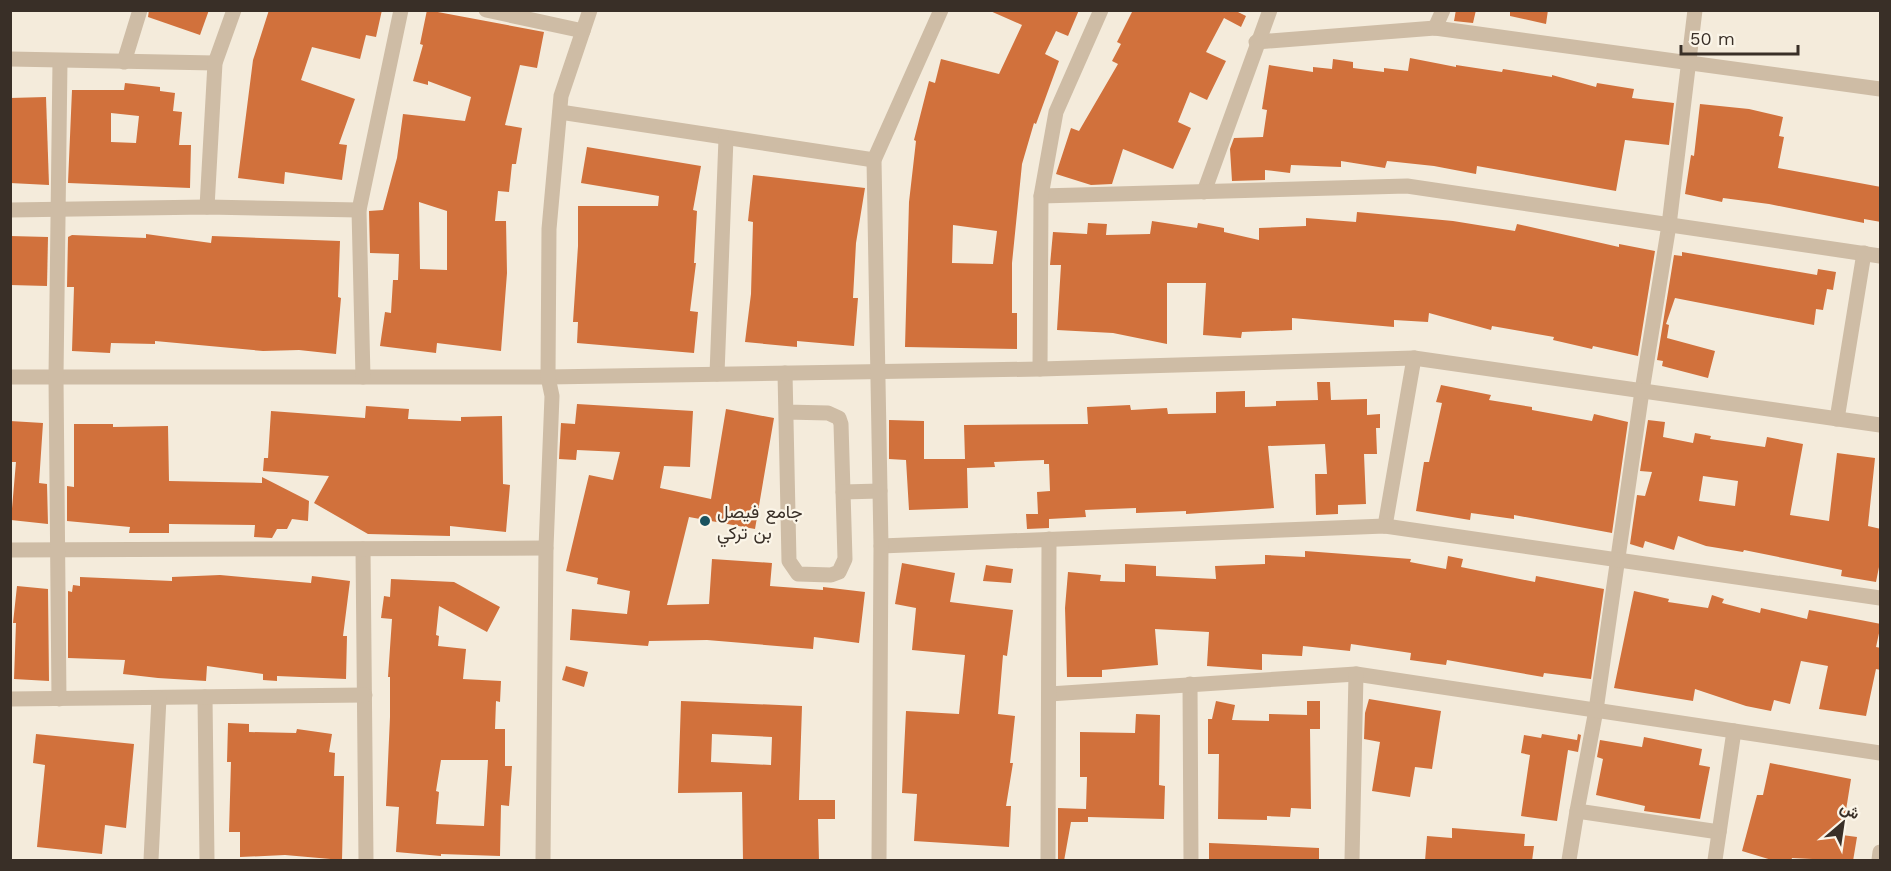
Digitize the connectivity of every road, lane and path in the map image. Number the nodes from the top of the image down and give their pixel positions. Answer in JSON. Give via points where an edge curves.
{"nodes":[{"id":1,"x":140,"y":10,"type":"edge"},
{"id":2,"x":234,"y":10,"type":"edge"},
{"id":3,"x":400,"y":10,"type":"edge"},
{"id":4,"x":486,"y":10,"type":"edge"},
{"id":5,"x":590,"y":10,"type":"edge"},
{"id":6,"x":941,"y":10,"type":"edge"},
{"id":7,"x":1101,"y":10,"type":"edge"},
{"id":8,"x":1270,"y":10,"type":"edge"},
{"id":9,"x":1443,"y":10,"type":"edge"},
{"id":10,"x":1695,"y":10,"type":"edge"},
{"id":11,"x":1435,"y":28,"type":"junction"},
{"id":12,"x":583,"y":31,"type":"junction"},
{"id":13,"x":1256,"y":42,"type":"junction"},
{"id":14,"x":10,"y":59,"type":"edge"},
{"id":15,"x":60,"y":61,"type":"junction"},
{"id":16,"x":124,"y":62,"type":"junction"},
{"id":17,"x":1688,"y":62,"type":"junction"},
{"id":18,"x":215,"y":63,"type":"junction"},
{"id":19,"x":1881,"y":89,"type":"edge"},
{"id":20,"x":560,"y":112,"type":"junction"},
{"id":21,"x":726,"y":138,"type":"junction"},
{"id":22,"x":874,"y":160,"type":"junction"},
{"id":23,"x":1204,"y":192,"type":"junction"},
{"id":24,"x":1041,"y":196,"type":"junction"},
{"id":25,"x":207,"y":207,"type":"junction"},
{"id":26,"x":10,"y":210,"type":"edge"},
{"id":27,"x":60,"y":210,"type":"junction"},
{"id":28,"x":359,"y":210,"type":"junction"},
{"id":29,"x":1669,"y":225,"type":"junction"},
{"id":30,"x":1864,"y":253,"type":"junction"},
{"id":31,"x":1881,"y":256,"type":"edge"},
{"id":32,"x":1414,"y":358,"type":"junction"},
{"id":33,"x":1040,"y":369,"type":"junction"},
{"id":34,"x":879,"y":372,"type":"junction"},
{"id":35,"x":785,"y":373,"type":"junction"},
{"id":36,"x":717,"y":374,"type":"junction"},
{"id":37,"x":363,"y":376,"type":"junction"},
{"id":38,"x":548,"y":376,"type":"junction"},
{"id":39,"x":10,"y":377,"type":"edge"},
{"id":40,"x":56,"y":377,"type":"junction"},
{"id":41,"x":1642,"y":391,"type":"junction"},
{"id":42,"x":786,"y":412,"type":"junction"},
{"id":43,"x":1837,"y":419,"type":"junction"},
{"id":44,"x":1881,"y":425,"type":"edge"},
{"id":45,"x":880,"y":491,"type":"junction"},
{"id":46,"x":843,"y":492,"type":"junction"},
{"id":47,"x":1384,"y":526,"type":"junction"},
{"id":48,"x":1049,"y":539,"type":"junction"},
{"id":49,"x":881,"y":546,"type":"junction"},
{"id":50,"x":546,"y":548,"type":"junction"},
{"id":51,"x":363,"y":549,"type":"junction"},
{"id":52,"x":10,"y":550,"type":"edge"},
{"id":53,"x":58,"y":550,"type":"junction"},
{"id":54,"x":1619,"y":560,"type":"junction"},
{"id":55,"x":1881,"y":598,"type":"edge"},
{"id":56,"x":1356,"y":674,"type":"junction"},
{"id":57,"x":1190,"y":684,"type":"junction"},
{"id":58,"x":1049,"y":694,"type":"junction"},
{"id":59,"x":365,"y":695,"type":"junction"},
{"id":60,"x":205,"y":697,"type":"junction"},
{"id":61,"x":159,"y":698,"type":"junction"},
{"id":62,"x":10,"y":699,"type":"edge"},
{"id":63,"x":59,"y":699,"type":"junction"},
{"id":64,"x":1596,"y":710,"type":"junction"},
{"id":65,"x":1734,"y":731,"type":"junction"},
{"id":66,"x":1881,"y":753,"type":"edge"},
{"id":67,"x":1577,"y":811,"type":"junction"},
{"id":68,"x":1719,"y":832,"type":"junction"},
{"id":69,"x":1881,"y":852,"type":"edge"},
{"id":70,"x":152,"y":861,"type":"edge"},
{"id":71,"x":207,"y":861,"type":"edge"},
{"id":72,"x":366,"y":861,"type":"edge"},
{"id":73,"x":543,"y":861,"type":"edge"},
{"id":74,"x":879,"y":861,"type":"edge"},
{"id":75,"x":1048,"y":861,"type":"edge"},
{"id":76,"x":1191,"y":861,"type":"edge"},
{"id":77,"x":1352,"y":861,"type":"edge"},
{"id":78,"x":1569,"y":861,"type":"edge"},
{"id":79,"x":1715,"y":861,"type":"edge"},
{"id":80,"x":1879,"y":861,"type":"edge"}],
"edges":[{"from":1,"to":16,"type":"street"},
{"from":2,"to":18,"type":"street"},
{"from":3,"to":28,"type":"street"},
{"from":4,"to":12,"type":"street"},
{"from":5,"to":12,"type":"street"},
{"from":6,"to":22,"type":"street"},
{"from":7,"to":24,"type":"street","via":[[1056,112]]},
{"from":8,"to":13,"type":"street"},
{"from":9,"to":11,"type":"street"},
{"from":10,"to":17,"type":"street"},
{"from":11,"to":13,"type":"street"},
{"from":11,"to":17,"type":"street"},
{"from":12,"to":20,"type":"street","via":[[561,96]]},
{"from":13,"to":23,"type":"street"},
{"from":14,"to":15,"type":"street"},
{"from":15,"to":16,"type":"street"},
{"from":15,"to":27,"type":"street"},
{"from":16,"to":18,"type":"street"},
{"from":17,"to":19,"type":"street"},
{"from":17,"to":29,"type":"street"},
{"from":18,"to":25,"type":"street"},
{"from":20,"to":21,"type":"street"},
{"from":20,"to":38,"type":"street","via":[[549,229]]},
{"from":21,"to":22,"type":"street"},
{"from":21,"to":36,"type":"street"},
{"from":22,"to":34,"type":"street"},
{"from":23,"to":24,"type":"street"},
{"from":23,"to":29,"type":"street","via":[[1407,186]]},
{"from":24,"to":33,"type":"street"},
{"from":25,"to":27,"type":"street"},
{"from":25,"to":28,"type":"street"},
{"from":26,"to":27,"type":"street"},
{"from":27,"to":40,"type":"street"},
{"from":28,"to":37,"type":"street"},
{"from":29,"to":30,"type":"street"},
{"from":29,"to":41,"type":"street"},
{"from":30,"to":31,"type":"street"},
{"from":30,"to":43,"type":"street"},
{"from":32,"to":33,"type":"street"},
{"from":32,"to":41,"type":"street"},
{"from":32,"to":47,"type":"street"},
{"from":33,"to":34,"type":"street"},
{"from":34,"to":35,"type":"street"},
{"from":34,"to":45,"type":"street"},
{"from":35,"to":36,"type":"street"},
{"from":35,"to":42,"type":"street"},
{"from":36,"to":38,"type":"street"},
{"from":37,"to":38,"type":"street"},
{"from":37,"to":40,"type":"street"},
{"from":38,"to":50,"type":"street","via":[[552,396]]},
{"from":39,"to":40,"type":"street"},
{"from":40,"to":53,"type":"street"},
{"from":41,"to":43,"type":"street"},
{"from":41,"to":54,"type":"street"},
{"from":42,"to":46,"type":"street","via":[[828,413],[838,418]]},
{"from":42,"to":46,"type":"street","via":[[789,561],[798,574],[831,575],[842,567]]},
{"from":43,"to":44,"type":"street"},
{"from":45,"to":46,"type":"street"},
{"from":45,"to":49,"type":"street"},
{"from":47,"to":48,"type":"street"},
{"from":47,"to":54,"type":"street"},
{"from":48,"to":49,"type":"street"},
{"from":48,"to":58,"type":"street"},
{"from":49,"to":74,"type":"street"},
{"from":50,"to":51,"type":"street"},
{"from":50,"to":73,"type":"street"},
{"from":51,"to":53,"type":"street"},
{"from":51,"to":59,"type":"street"},
{"from":52,"to":53,"type":"street"},
{"from":53,"to":63,"type":"street"},
{"from":54,"to":55,"type":"street"},
{"from":54,"to":64,"type":"street"},
{"from":56,"to":57,"type":"street"},
{"from":56,"to":64,"type":"street"},
{"from":56,"to":77,"type":"street"},
{"from":57,"to":58,"type":"street"},
{"from":57,"to":76,"type":"street"},
{"from":58,"to":75,"type":"street"},
{"from":59,"to":60,"type":"street"},
{"from":59,"to":72,"type":"street"},
{"from":60,"to":61,"type":"street"},
{"from":60,"to":71,"type":"street"},
{"from":61,"to":63,"type":"street"},
{"from":61,"to":70,"type":"street"},
{"from":62,"to":63,"type":"street"},
{"from":64,"to":65,"type":"street"},
{"from":64,"to":67,"type":"street"},
{"from":65,"to":66,"type":"street"},
{"from":65,"to":68,"type":"street"},
{"from":67,"to":68,"type":"street"},
{"from":67,"to":78,"type":"street"},
{"from":68,"to":79,"type":"street"},
{"from":69,"to":80,"type":"street"}]}
